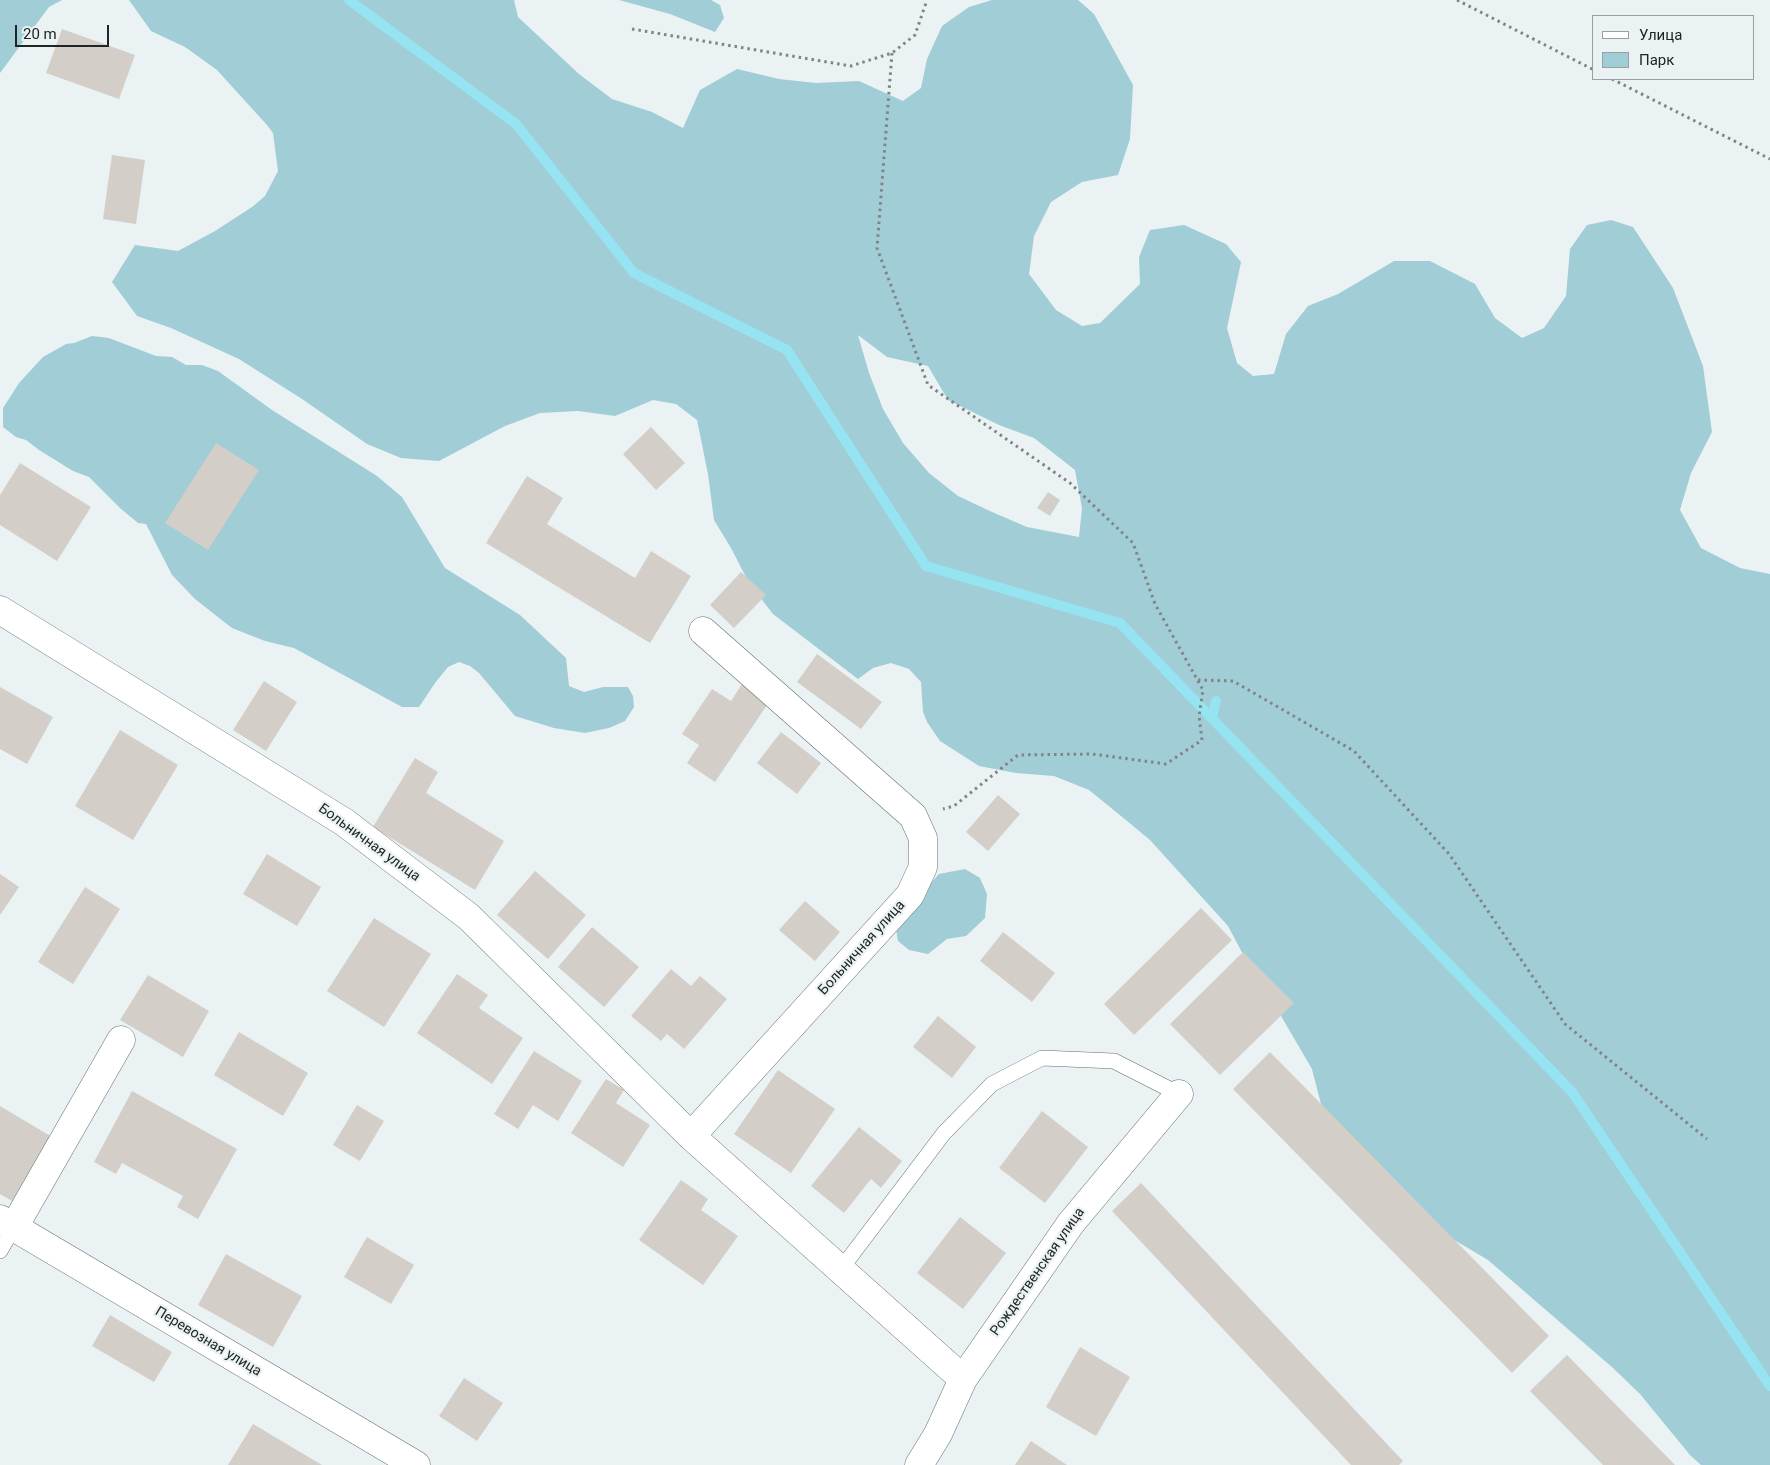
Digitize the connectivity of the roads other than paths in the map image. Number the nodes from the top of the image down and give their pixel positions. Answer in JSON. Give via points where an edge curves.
{"nodes":[{"id":1,"x":0,"y":610,"type":"edge"},
{"id":2,"x":703,"y":631,"type":"dead end"},
{"id":3,"x":121,"y":1040,"type":"dead end"},
{"id":4,"x":1179,"y":1094,"type":"joint"},
{"id":5,"x":691,"y":1136,"type":"junction"},
{"id":6,"x":7,"y":1223,"type":"edge"},
{"id":7,"x":0,"y":1250,"type":"edge"},
{"id":8,"x":841,"y":1269,"type":"junction"},
{"id":9,"x":963,"y":1380,"type":"junction"},
{"id":10,"x":416,"y":1465,"type":"edge"},
{"id":11,"x":920,"y":1465,"type":"edge"}],
"edges":[{"from":1,"to":5,"type":"street","name":"Больничная улица","via":[[344,822],[469,917]]},
{"from":2,"to":5,"type":"street","name":"Больничная улица","via":[[913,816],[923,838],[923,867],[910,895]]},
{"from":3,"to":6,"type":"street"},
{"from":4,"to":8,"type":"lane","via":[[1114,1062],[1042,1058],[992,1084],[944,1133]]},
{"from":4,"to":9,"type":"street","name":"Рождественская улица","via":[[1071,1223]]},
{"from":5,"to":8,"type":"street","name":"Больничная улица"},
{"from":6,"to":7,"type":"lane"},
{"from":6,"to":10,"type":"street","name":"Перевозная улица"},
{"from":8,"to":9,"type":"street","name":"Больничная улица"},
{"from":9,"to":11,"type":"street","name":"Рождественская улица"}]}
